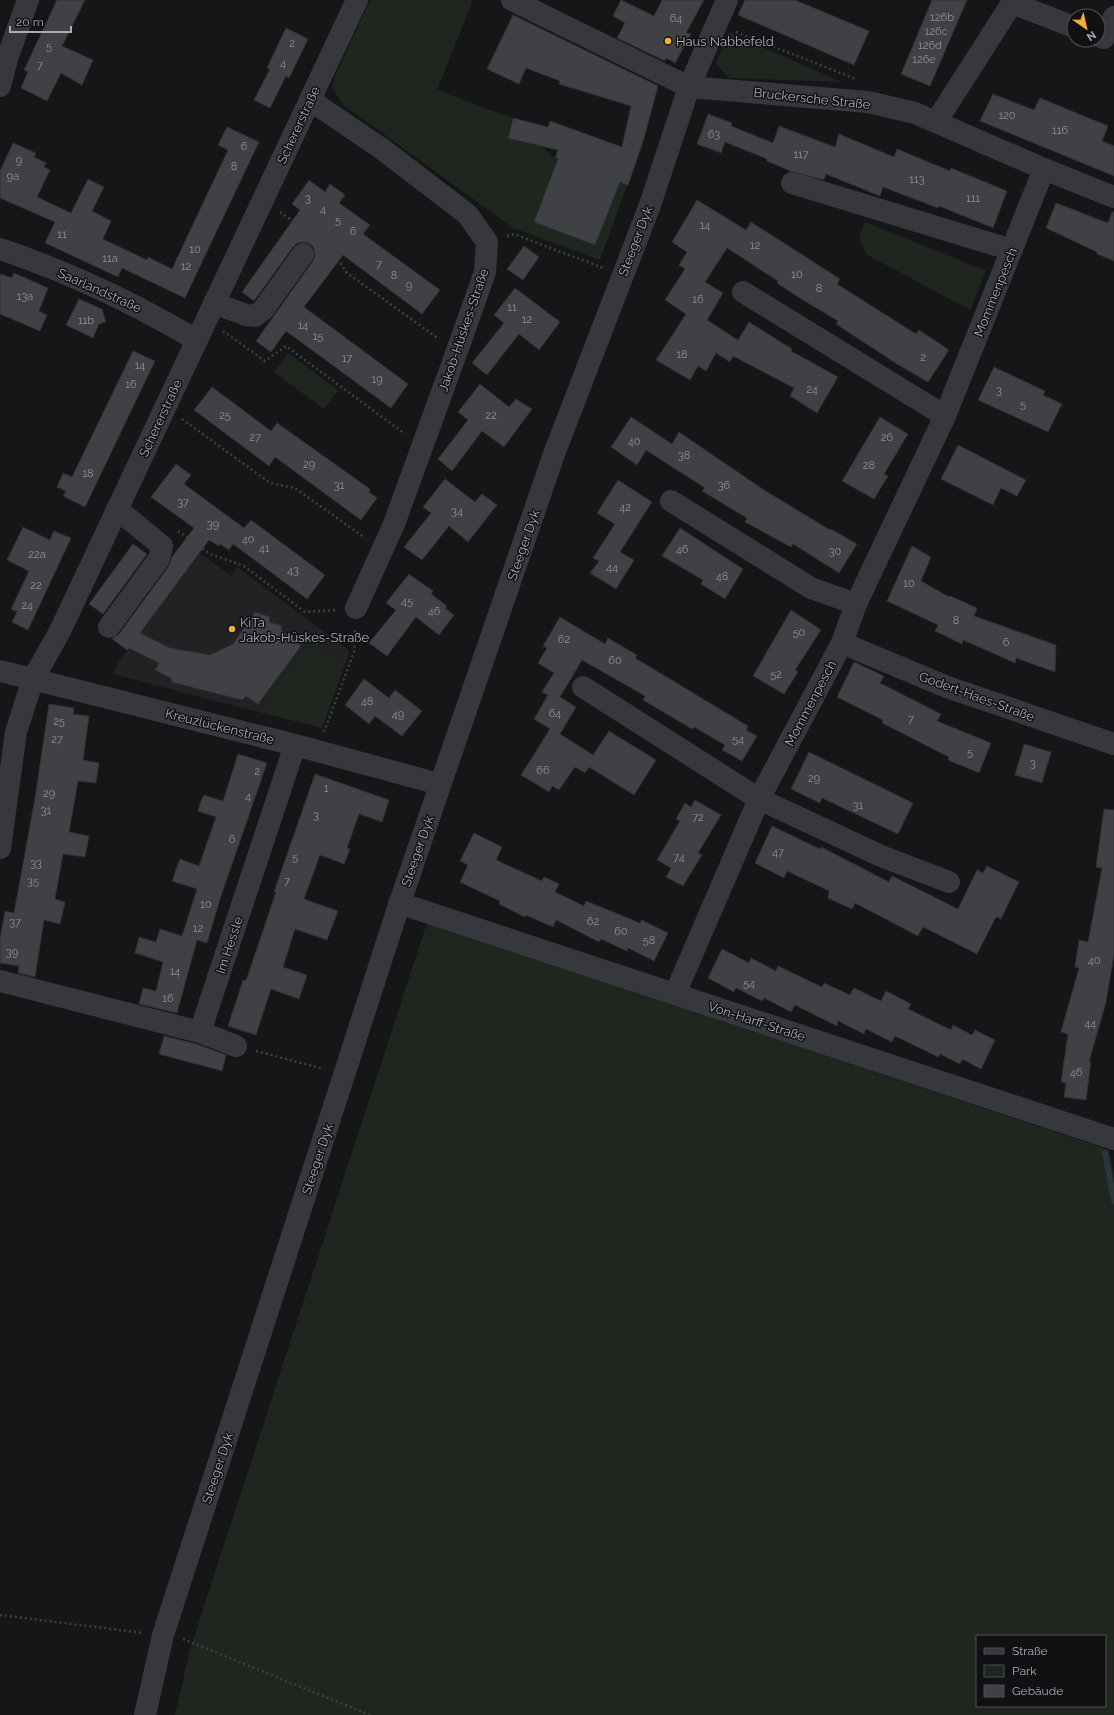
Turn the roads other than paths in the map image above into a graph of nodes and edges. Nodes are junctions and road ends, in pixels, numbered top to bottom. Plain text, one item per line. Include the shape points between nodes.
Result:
1 (28, 0) edge
2 (357, 0) edge
3 (512, 0) edge
4 (727, 0) edge
5 (1013, 2) edge
6 (1114, 18) edge
7 (1066, 24) edge
8 (1106, 34) edge
9 (0, 86) edge
10 (690, 87) junction
11 (310, 100) junction
12 (936, 122) junction
13 (1044, 169) junction
14 (792, 183) dead end
15 (1114, 197) edge
16 (0, 249) edge
17 (1012, 250) junction
18 (303, 254) dead end
19 (743, 292) dead end
20 (210, 311) junction
21 (196, 340) junction
22 (945, 416) junction
23 (671, 501) dead end
24 (117, 509) junction
25 (856, 604) junction
26 (356, 608) road end
27 (109, 627) dead end
28 (842, 642) junction
29 (0, 671) edge
30 (33, 679) junction
31 (583, 687) dead end
32 (1114, 744) edge
33 (295, 745) junction
34 (439, 784) junction
35 (759, 799) junction
36 (0, 848) edge
37 (950, 882) dead end
38 (399, 903) junction
39 (0, 981) edge
40 (675, 994) junction
41 (200, 1032) junction
42 (236, 1046) road end
43 (1114, 1139) edge
44 (146, 1715) edge

1 - 9 street
2 - 11 street, Schererstraße
3 - 10 street, Bruckersche Straße
4 - 10 street, Steeger Dyk
5 - 7 street
5 - 12 street
6 - 8 street
10 - 12 street, Bruckersche Straße via 868,102 915,113
10 - 34 street, Steeger Dyk via 650,204 554,454
11 - 20 street, Schererstraße
11 - 26 street, Jakob-Hüskes-Straße via 382,149 467,214 487,242 485,272 457,351 394,524
12 - 13 street, Bruckersche Straße
13 - 15 street, Bruckersche Straße
13 - 17 street, Mommenpesch
14 - 17 street
16 - 21 street, Saarlandstraße via 77,279 153,314
17 - 22 street, Mommenpesch
18 - 20 street via 264,310 254,316
19 - 22 street
20 - 21 street, Schererstraße
21 - 24 street, Schererstraße
22 - 25 street, Mommenpesch
23 - 25 street via 811,588
24 - 27 street via 162,546 158,559
24 - 30 street, Schererstraße via 60,631
25 - 28 street, Mommenpesch
28 - 32 street, Godert-Haes-Straße via 947,687
28 - 35 street, Mommenpesch
29 - 30 street, Kreuzlückenstraße
30 - 33 street, Kreuzlückenstraße
30 - 36 street, Schererstraße via 16,732
31 - 35 street
33 - 34 street, Kreuzlückenstraße
33 - 41 street, Im Hessle
34 - 38 street, Steeger Dyk
35 - 37 street via 881,856
35 - 40 street, Mommenpesch
38 - 40 street, Von-Harff-Straße
38 - 44 street, Steeger Dyk via 163,1635
39 - 41 street
40 - 43 street, Von-Harff-Straße
41 - 42 street

